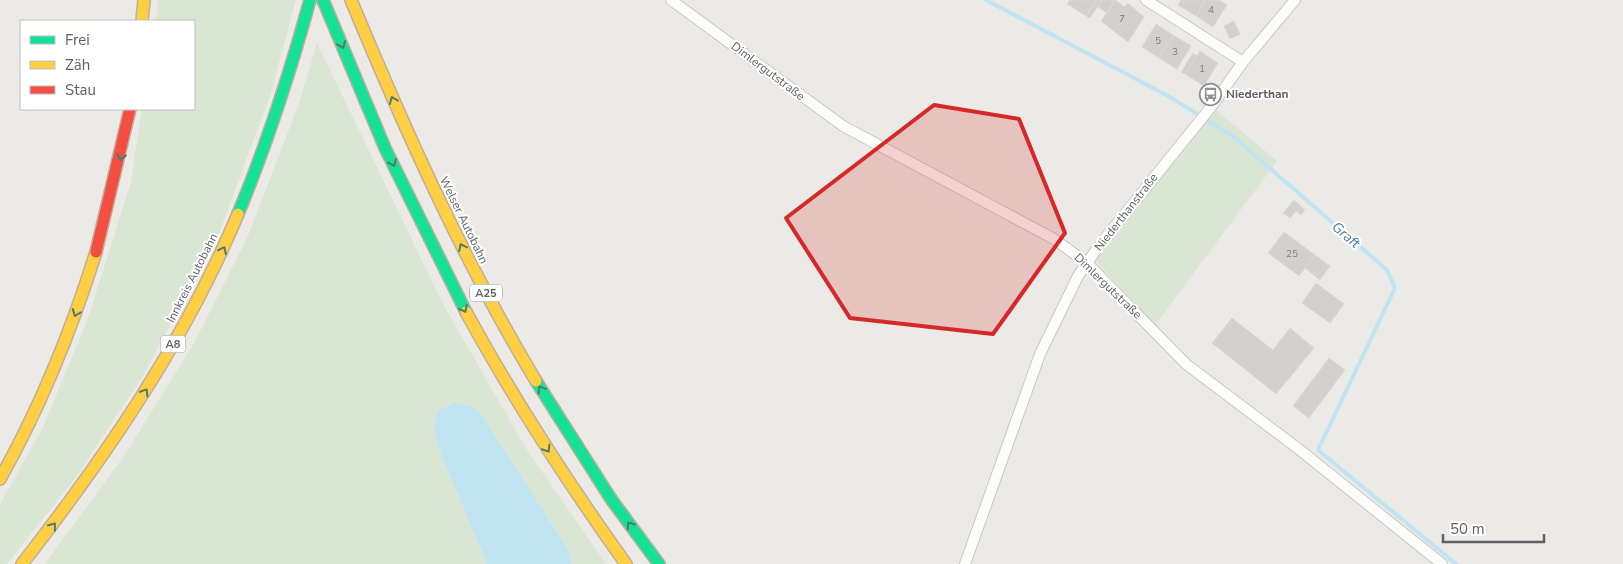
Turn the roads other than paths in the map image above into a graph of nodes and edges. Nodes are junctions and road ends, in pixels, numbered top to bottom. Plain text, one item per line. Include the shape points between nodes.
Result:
1 (144, 0) edge
2 (310, 0) edge
3 (323, 0) edge
4 (352, 0) edge
5 (671, 0) edge
6 (1146, 0) edge
7 (1294, 0) edge
8 (142, 20) edge
9 (1243, 62) junction
10 (130, 110) edge
11 (1087, 263) junction
12 (0, 479) edge
13 (22, 564) edge
14 (626, 564) edge
15 (659, 564) edge
16 (965, 564) edge
17 (1442, 564) edge

1 - 8 highway
13 -> 2 highway, Innkreis Autobahn / A8 via 82,488 118,435 187,320 250,189 283,101
3 -> 14 highway, A25 via 365,103 466,312 559,469
15 -> 4 highway, Welser Autobahn / A25 via 575,446 466,256 421,163
5 - 11 street, Dimlergutstraße via 843,126 1054,239
6 - 9 street
7 - 9 street, Niederthanstraße
9 - 11 street, Niederthanstraße via 1211,108
10 -> 12 highway via 106,217 82,296 35,411
11 - 16 street, Niederthanstraße via 1040,354
11 - 17 street, Dimlergutstraße via 1186,364

